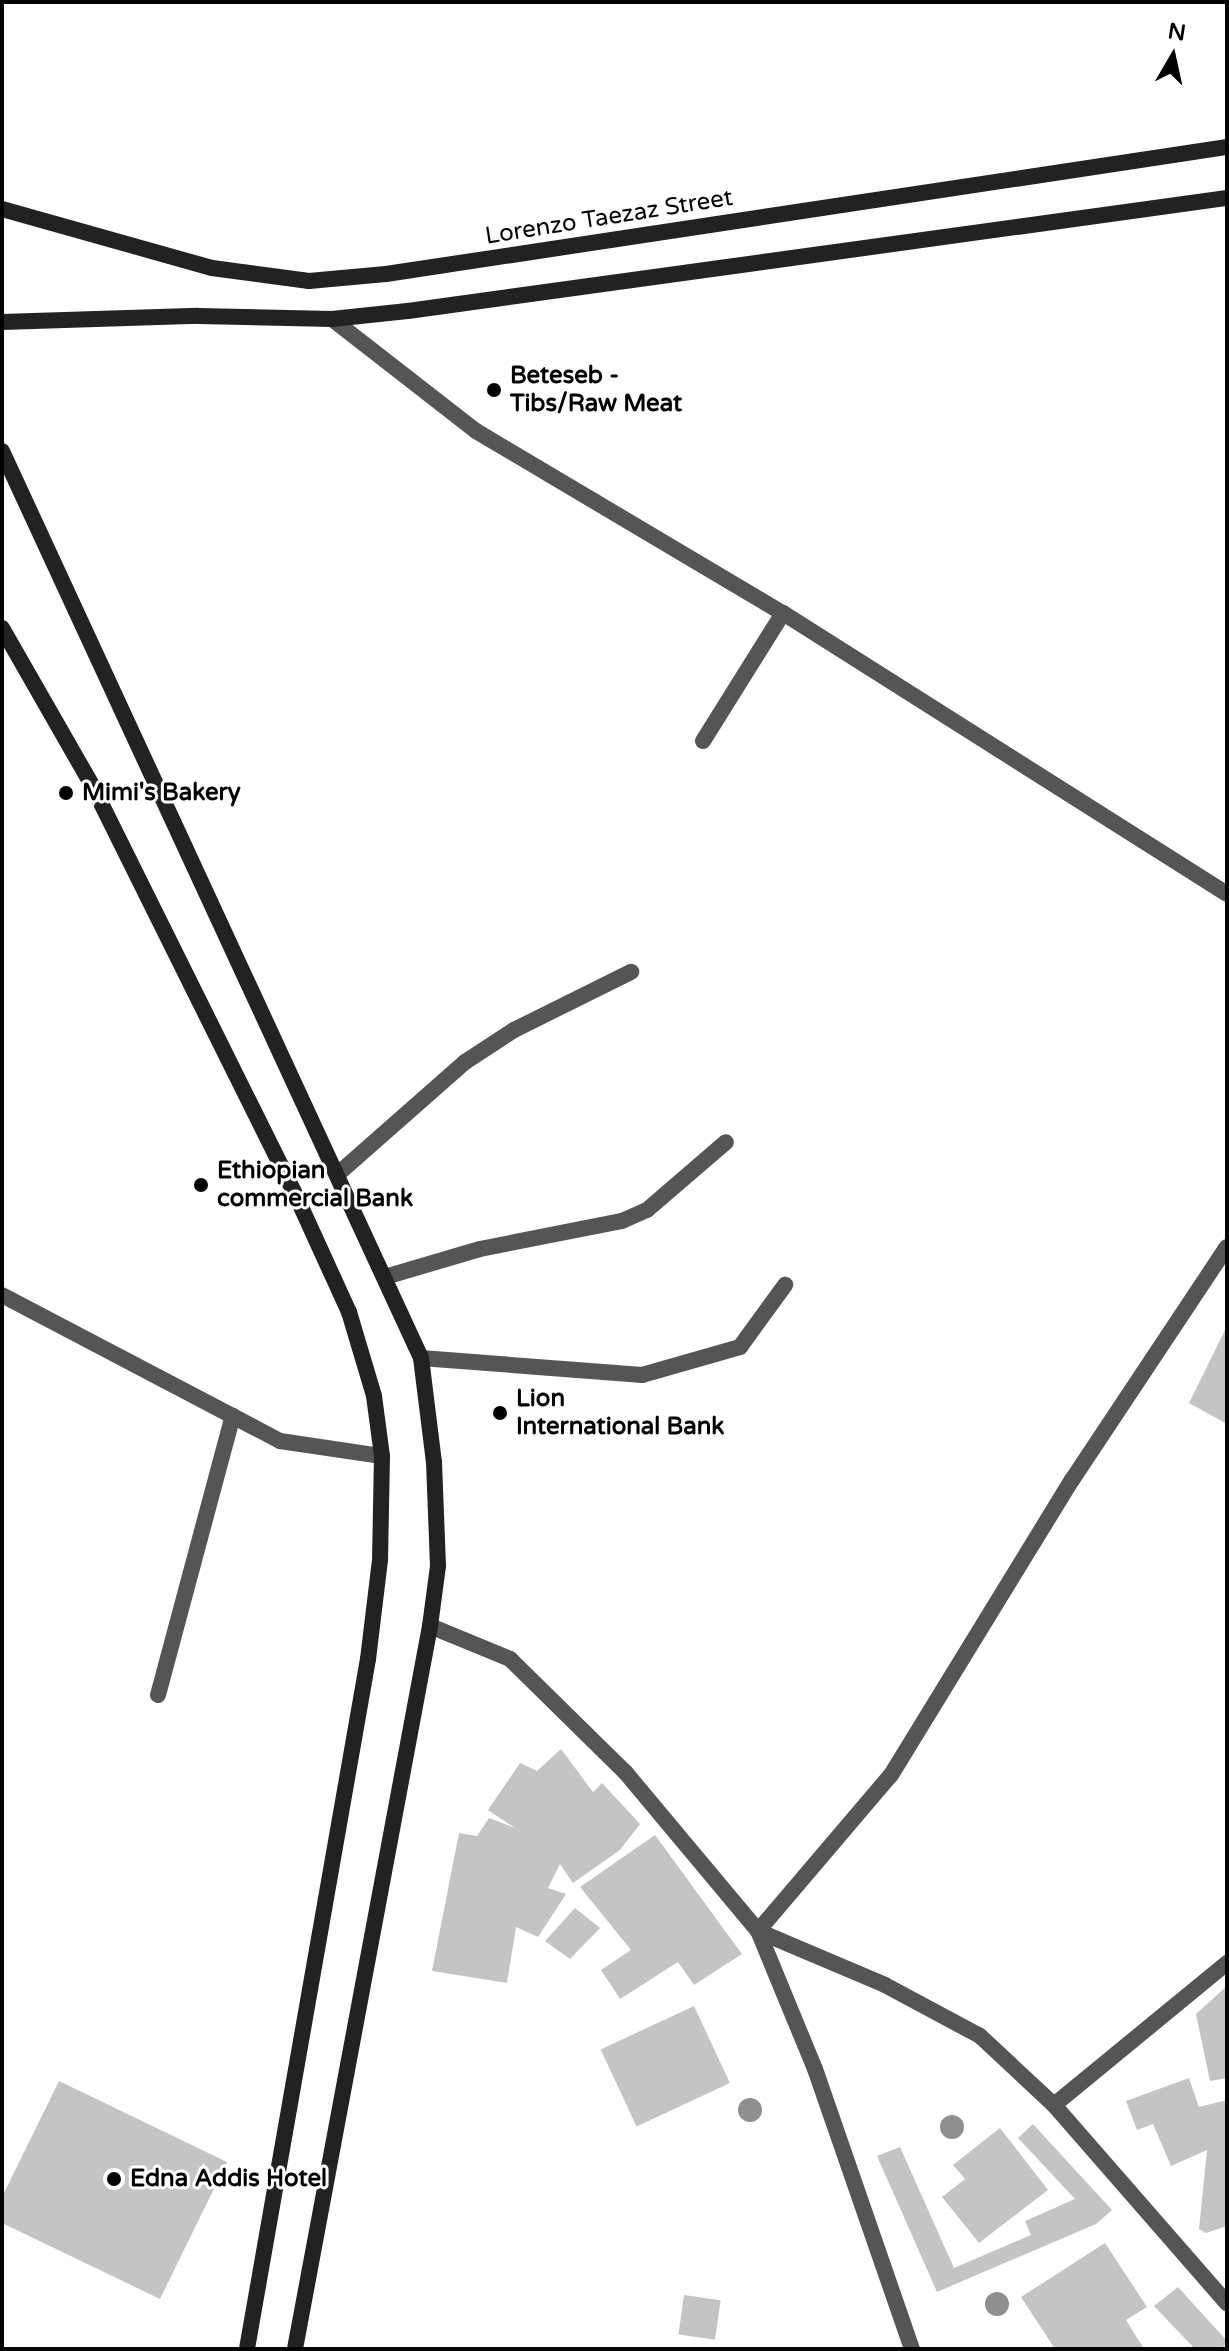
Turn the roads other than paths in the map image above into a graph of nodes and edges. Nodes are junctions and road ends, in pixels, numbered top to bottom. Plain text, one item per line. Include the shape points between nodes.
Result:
1 (1227, 147) edge
2 (1227, 198) edge
3 (2, 209) edge
4 (332, 319) junction
5 (2, 322) edge
6 (2, 451) edge
7 (783, 613) junction
8 (2, 628) edge
9 (703, 741) dead end
10 (1227, 894) edge
11 (631, 972) dead end
12 (726, 1142) dead end
13 (339, 1173) junction
14 (1227, 1247) edge
15 (385, 1277) junction
16 (785, 1285) dead end
17 (3, 1300) edge
18 (421, 1358) junction
19 (233, 1416) junction
20 (382, 1456) junction
21 (430, 1626) junction
22 (158, 1695) dead end
23 (758, 1931) junction
24 (1227, 1963) edge
25 (1054, 2105) junction
26 (1227, 2303) edge
27 (247, 2349) edge
28 (295, 2349) edge
29 (912, 2349) edge

1 - 3 main road, Lorenzo Taezaz Street via 402,272 309,281 212,268
2 - 4 main road
4 - 5 main road via 198,316
4 - 7 street via 476,431
6 - 13 main road
7 - 9 street
7 - 10 street
8 - 20 main road via 92,785 343,1298 374,1396
11 - 13 street via 514,1030 465,1062
12 - 15 street via 647,1210 622,1221 480,1249
13 - 15 main road
14 - 23 street via 1072,1480 891,1775
15 - 18 main road
16 - 18 street via 740,1347 642,1375
17 - 19 street
18 - 21 main road via 437,1536
19 - 20 street via 280,1441
19 - 22 street
20 - 27 main road via 380,1560 368,1659
21 - 23 street via 510,1659 626,1773
21 - 28 main road
23 - 25 street via 885,1985 980,2036
23 - 29 street via 815,2069
24 - 25 street
25 - 26 street

